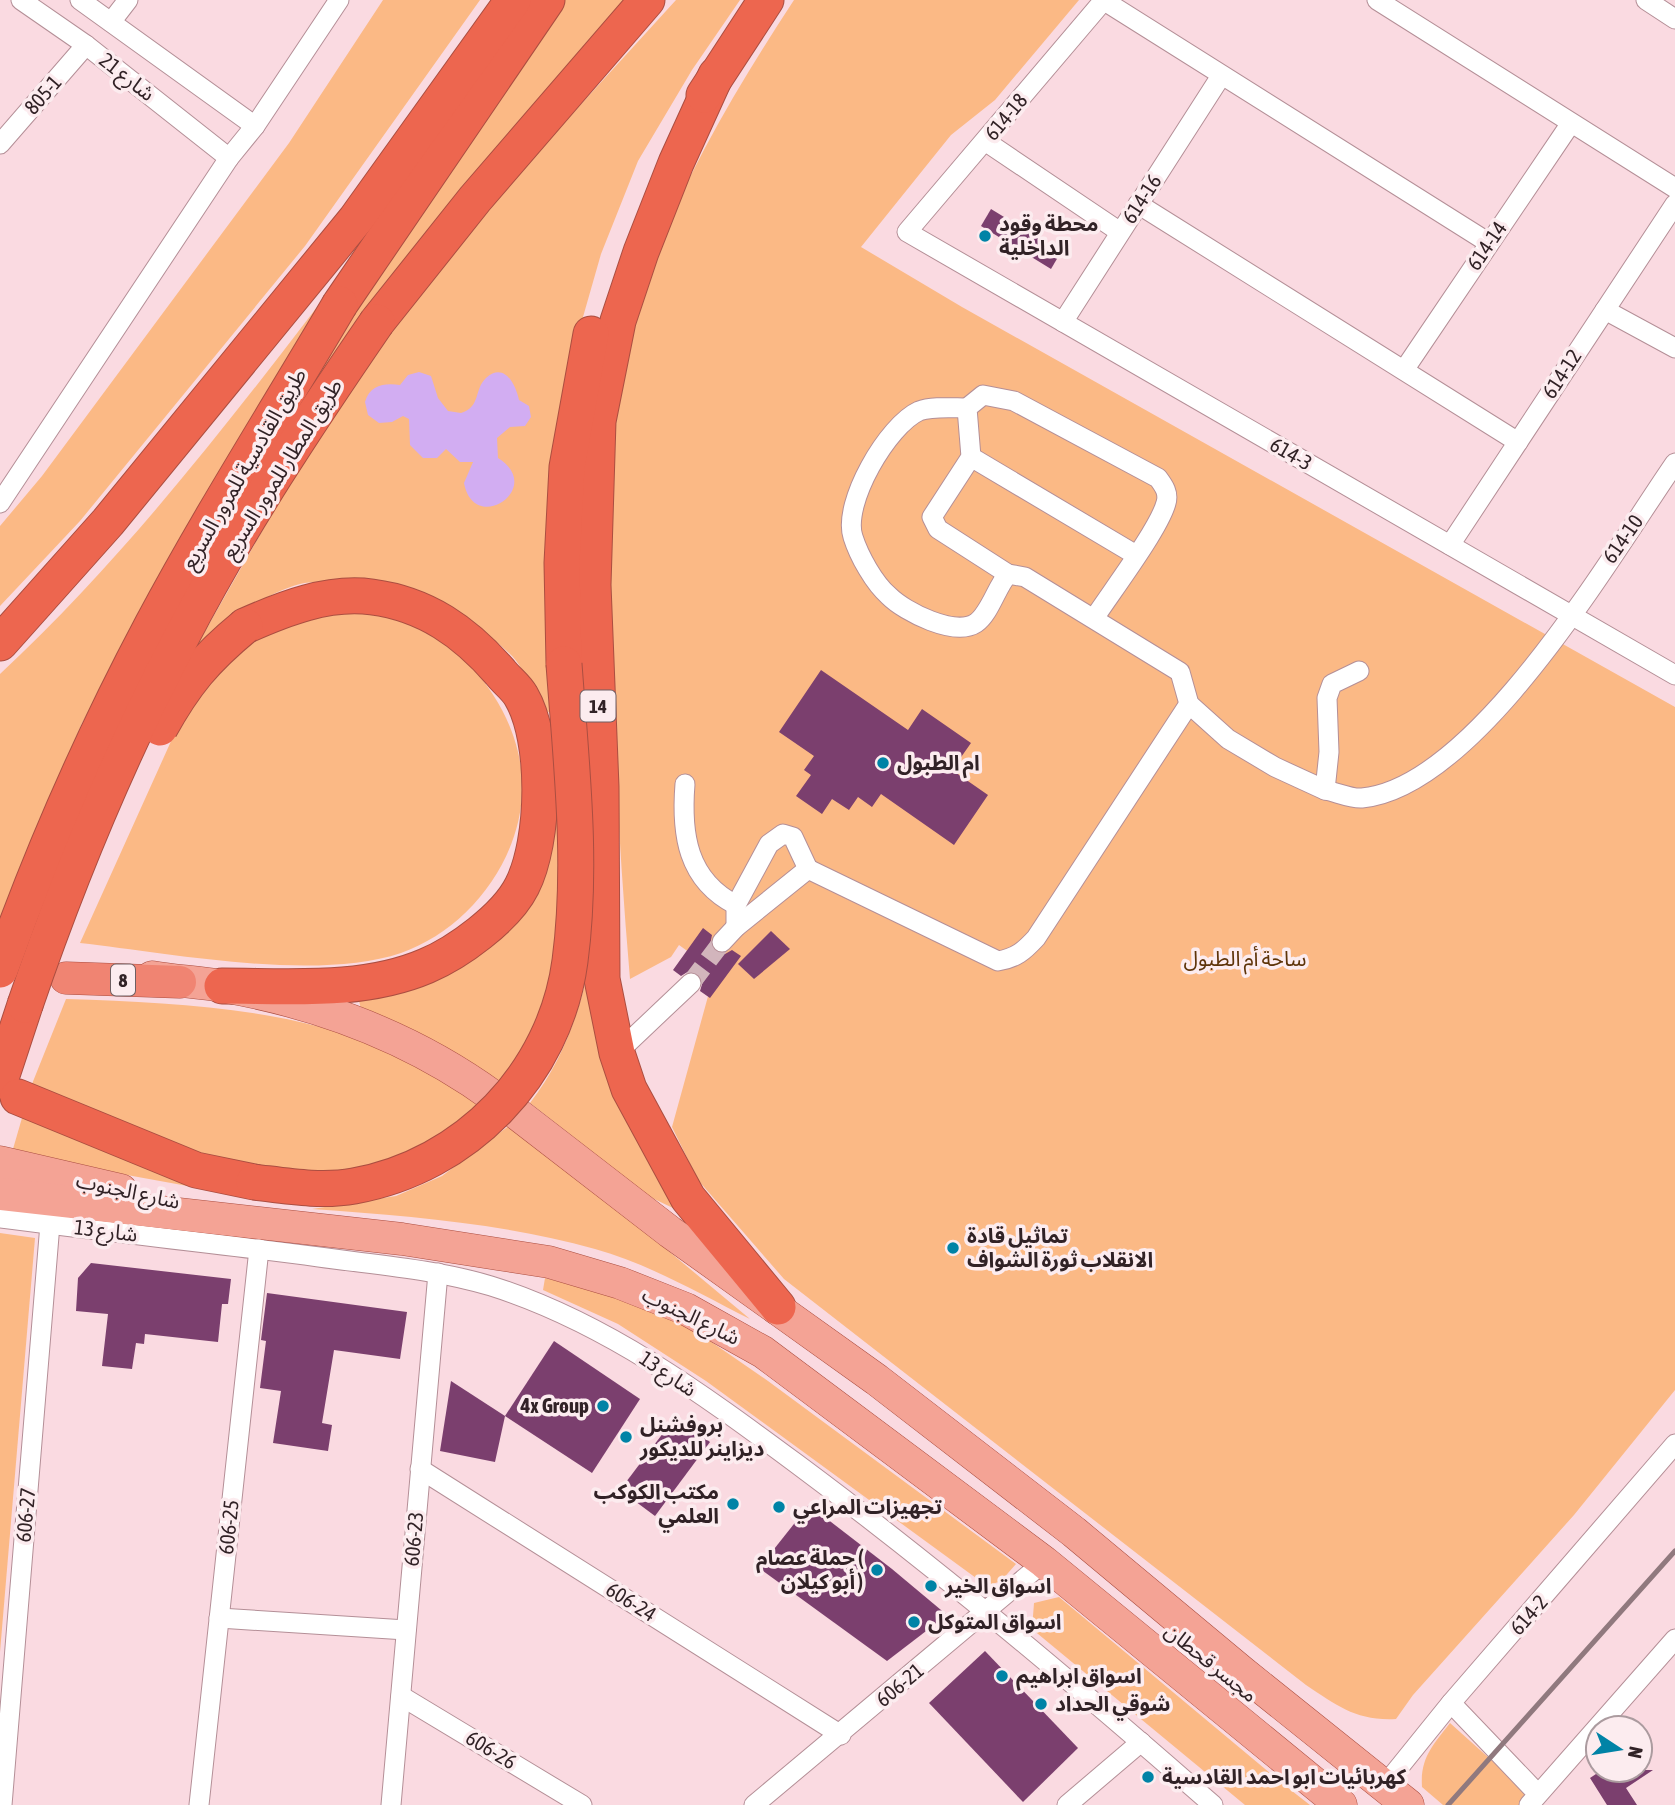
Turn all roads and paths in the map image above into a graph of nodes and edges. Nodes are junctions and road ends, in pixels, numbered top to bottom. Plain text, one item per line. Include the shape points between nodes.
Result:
1 (21, 0) edge
2 (80, 0) edge
3 (128, 0) edge
4 (339, 0) edge
5 (513, 0) edge
6 (547, 0) edge
7 (647, 0) edge
8 (766, 0) edge
9 (1103, 0) edge
10 (1377, 0) edge
11 (1646, 0) edge
12 (1675, 19) edge
13 (111, 22) junction
14 (86, 45) junction
15 (716, 75) junction
16 (1221, 76) junction
17 (1571, 122) junction
18 (254, 126) junction
19 (985, 142) junction
20 (0, 144) edge
21 (229, 158) junction
22 (1675, 188) edge
23 (1138, 204) junction
24 (1675, 204) edge
25 (907, 232) joint
26 (1120, 232) junction
27 (1489, 243) junction
28 (1605, 310) junction
29 (1063, 322) junction
30 (1675, 348) edge
31 (1404, 370) junction
32 (967, 408) junction
33 (1518, 442) junction
34 (971, 457) junction
35 (1675, 463) edge
36 (0, 503) edge
37 (1450, 545) junction
38 (1136, 555) junction
39 (1008, 575) junction
40 (1571, 615) junction
41 (1095, 617) junction
42 (0, 643) edge
43 (1359, 671) dead end
44 (1675, 675) edge
45 (1189, 704) junction
46 (685, 784) dead end
47 (1325, 790) junction
48 (808, 869) junction
49 (736, 905) junction
50 (736, 927) junction
51 (722, 942) tunnel mouth
52 (0, 970) edge
53 (68, 971) dead end
54 (180, 982) joint
55 (691, 983) tunnel mouth
56 (222, 986) junction
57 (25, 1005) junction
58 (617, 1053) junction
59 (9, 1089) edge
60 (0, 1162) edge
61 (0, 1194) edge
62 (0, 1218) edge
63 (50, 1224) junction
64 (298, 1227) junction
65 (259, 1250) junction
66 (438, 1273) junction
67 (778, 1307) junction
68 (1675, 1444) edge
69 (420, 1469) junction
70 (1045, 1510) junction
71 (1034, 1554) junction
72 (986, 1612) junction
73 (219, 1618) junction
74 (406, 1630) junction
75 (1162, 1631) junction
76 (1675, 1639) edge
77 (401, 1696) junction
78 (1451, 1703) junction
79 (841, 1735) junction
80 (1141, 1742) junction
81 (1533, 1799) edge
82 (1385, 1800) edge
83 (2, 1805) edge
84 (199, 1805) edge
85 (391, 1805) edge
86 (582, 1805) edge
87 (754, 1805) edge
88 (1067, 1805) edge
89 (1213, 1805) edge
90 (1341, 1805) edge

1 - 14 street, شارع 21
2 - 13 street, شارع 21
3 - 13 street
4 - 18 street
5 - 42 highway via 356,219 108,523
6 - 52 highway, طريق القادسية للمرور السريع, bridge via 340,304 153,623 94,739 29,889
7 - 57 highway, طريق المطار للمرور السريع, bridge via 475,199 377,322 303,431 180,638 67,886
8 - 15 highway, 14
9 - 16 street
9 - 19 street, 614-18
10 - 17 street
11 - 12 street
13 - 18 street, شارع 21
14 - 20 street, 805-1
14 - 21 street, شارع 21
15 - 58 highway, 14 via 641,252 618,320 598,421 593,585 602,979
15 - 59 highway, 14, bridge via 620,243 596,314 567,467 562,563 574,815 570,962 545,1043 524,1078 496,1113 460,1142 395,1177 351,1187 307,1189 196,1170
16 - 23 street, 614-16
16 - 27 street
17 - 22 street
17 - 27 street, 614-14
18 - 21 street
19 - 25 street, 614-18
19 - 26 street
21 - 36 street
23 - 26 street, 614-16
23 - 31 street
24 - 28 street, 614-12
25 - 29 street, 614-3
26 - 29 street, 614-16
27 - 31 street, 614-14
28 - 30 street
28 - 33 street, 614-12
29 - 37 street, 614-3
31 - 33 street
32 - 34 street
32 - 38 street via 983,395 1014,401 1158,478 1166,489 1166,503
32 - 39 street via 922,410 903,421 873,460 855,503 852,534 863,560 888,596 933,622 962,629 977,622
33 - 37 street, 614-12
34 - 38 street
34 - 39 street via 932,517 938,529
35 - 40 street, 614-10
37 - 40 street, 614-3
38 - 41 street
39 - 41 street via 1025,576
40 - 44 street, 614-3
40 - 47 street, 614-10 via 1521,682 1438,765 1390,791 1359,798
41 - 45 street via 1180,672
43 - 47 street via 1332,684 1327,698
45 - 47 street, 614-10 via 1245,751
45 - 48 street via 1036,938 1011,959 998,961
46 - 49 street via 682,816 701,880 714,894
48 - 49 street via 793,837 783,834 769,844
48 - 50 street
49 - 50 street
50 - 51 street
53 - 54 highway, 8
54 - 56 main road
55 - 58 street
56 - 57 highway, bridge via 341,985 425,967 461,948 495,919 522,887 535,843 542,780 521,696 466,635 421,608 370,596 324,598 244,626 204,661 175,700 104,835
56 - 67 main road via 340,1014 446,1064
57 - 59 highway
58 - 67 highway, 14 via 629,1089 688,1198
60 - 64 main road, شارع الجنوب
61 - 64 main road, شارع الجنوب
62 - 63 street, شارع 13
63 - 65 street, شارع 13
63 - 83 street, 606-27
64 - 71 main road, شارع الجنوب via 549,1262 686,1309 763,1352
65 - 66 street, شارع 13
65 - 73 street, 606-25
66 - 69 street, 606-23
66 - 72 street, شارع 13 via 533,1300 623,1344 775,1447
67 - 70 main road
68 - 78 street, 614-2
69 - 74 street, 606-23
69 - 79 street, 606-24
70 - 75 main road, مجسر قحطان
70 - 82 main road
71 - 72 street, 606-21
71 - 75 main road, مجسر قحطان
71 - 90 main road
72 - 79 street, 606-21
72 - 80 street, شارع 13
73 - 74 street
73 - 84 street, 606-25
74 - 77 street, 606-23
75 - 82 main road, مجسر قحطان
76 - 81 street
77 - 85 street, 606-23
77 - 86 street, 606-26
78 - 81 street
78 - 82 street, 614-2
79 - 87 street, 606-21
80 - 88 street
80 - 89 street, شارع 13

